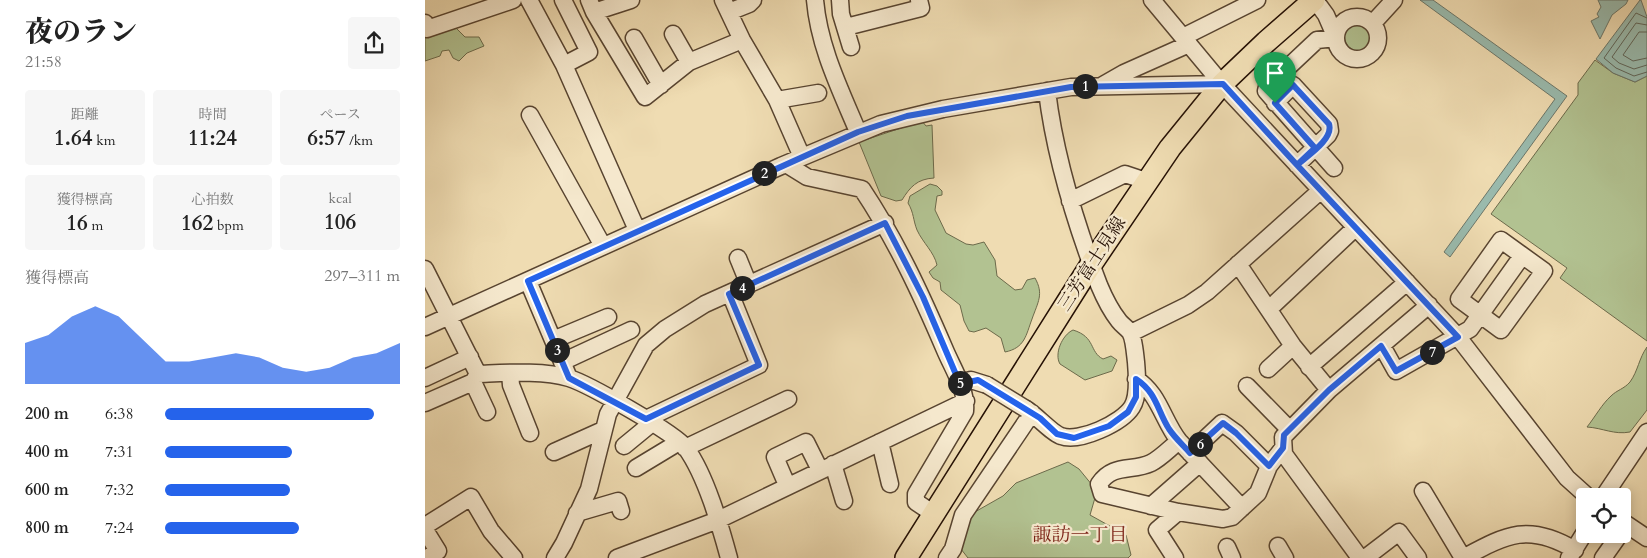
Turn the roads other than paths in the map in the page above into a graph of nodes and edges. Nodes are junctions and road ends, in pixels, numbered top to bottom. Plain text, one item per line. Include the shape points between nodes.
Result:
1 (513, 0) edge
2 (529, 0) edge
3 (563, 0) edge
4 (631, 0) edge
5 (753, 0) edge
6 (815, 0) edge
7 (840, 0) edge
8 (919, 0) edge
9 (1152, 0) edge
10 (1257, 0) edge
11 (1314, 0) edge
12 (1323, 0) edge
13 (1394, 0) edge
14 (592, 6) edge
15 (726, 6) edge
16 (1351, 18) junction
17 (1373, 23) junction
18 (845, 26) junction
19 (426, 28) edge
20 (673, 34) dead end
21 (634, 38) dead end
22 (1336, 38) junction
23 (742, 40) junction
24 (1186, 41) junction
25 (851, 47) dead end
26 (689, 62) junction
27 (564, 65) junction
28 (1223, 84) junction
29 (661, 85) junction
30 (1103, 86) junction
31 (1047, 91) junction
32 (818, 92) dead end
33 (777, 100) junction
34 (1275, 103) junction
35 (529, 115) dead end
36 (858, 132) junction
37 (1315, 148) junction
38 (802, 157) junction
39 (787, 164) junction
40 (1297, 165) junction
41 (1334, 168) dead end
42 (1146, 181) junction
43 (1320, 191) junction
44 (1070, 201) junction
45 (885, 223) junction
46 (1355, 228) junction
47 (637, 230) junction
48 (603, 246) junction
49 (1522, 256) junction
50 (738, 258) dead end
51 (1092, 263) junction
52 (1238, 264) junction
53 (425, 269) edge
54 (528, 281) junction
55 (1407, 282) junction
56 (749, 285) junction
57 (729, 294) junction
58 (1429, 305) junction
59 (1269, 309) junction
60 (1480, 315) junction
61 (448, 316) junction
62 (608, 317) dead end
63 (425, 327) edge
64 (631, 330) dead end
65 (1131, 333) junction
66 (1458, 337) junction
67 (553, 340) junction
68 (1293, 346) junction
69 (1381, 346) junction
70 (470, 358) junction
71 (562, 362) junction
72 (1309, 367) junction
73 (1268, 369) dead end
74 (510, 373) junction
75 (425, 378) edge
76 (475, 378) junction
77 (569, 378) junction
78 (1136, 379) junction
79 (960, 384) junction
80 (1247, 386) dead end
81 (1329, 390) junction
82 (788, 399) dead end
83 (966, 401) junction
84 (425, 402) edge
85 (613, 402) junction
86 (1029, 411) junction
87 (487, 412) dead end
88 (649, 421) junction
89 (603, 430) junction
90 (1289, 430) junction
91 (1647, 432) edge
92 (530, 433) dead end
93 (1179, 441) junction
94 (880, 442) junction
95 (682, 445) junction
96 (624, 446) dead end
97 (1283, 448) junction
98 (554, 452) dead end
99 (1195, 458) junction
100 (1269, 466) junction
101 (827, 467) junction
102 (637, 468) dead end
103 (890, 484) dead end
104 (787, 485) junction
105 (1578, 488) edge
106 (1609, 488) edge
107 (1423, 491) dead end
108 (843, 502) dead end
109 (1151, 506) junction
110 (1242, 508) junction
111 (621, 511) dead end
112 (1178, 512) junction
113 (577, 513) junction
114 (934, 514) junction
115 (718, 520) junction
116 (425, 526) edge
117 (425, 530) edge
118 (1631, 531) edge
119 (1647, 538) edge
120 (1578, 543) edge
121 (1613, 543) edge
122 (1572, 554) edge
123 (511, 557) edge
124 (427, 558) edge
125 (555, 558) edge
126 (617, 558) edge
127 (729, 558) edge
128 (907, 558) edge
129 (947, 558) edge
130 (1175, 558) edge
131 (1360, 558) edge
132 (1365, 558) edge
133 (1418, 558) edge
134 (1463, 558) edge
135 (1603, 558) edge

1 - 19 street
2 - 27 street
3 - 27 street via 589,52
4 - 14 street
5 - 15 street via 749,4
6 - 36 street via 817,22 829,62
7 - 18 street
8 - 18 street via 921,8
9 - 24 street
10 - 24 street
11 - 22 street via 1326,15
11 - 28 main road, 三芳富士見線
12 - 16 street via 1336,15
13 - 17 street
14 - 29 street via 645,97
15 - 23 street
16 - 17 street via 1363,17
16 - 22 street via 1339,27
17 - 22 street via 1378,42 1365,58 1345,56
18 - 25 street
20 - 26 street
21 - 29 street
22 - 34 street via 1317,40 1267,87 1268,95
23 - 26 street
23 - 33 street
24 - 28 street
24 - 30 street
26 - 29 street
27 - 47 street
28 - 30 street
28 - 40 street
28 - 42 main road, 三芳富士見線
30 - 31 street
31 - 36 street via 907,116
31 - 44 street via 1053,141
32 - 33 street
33 - 38 street
34 - 37 street
34 - 37 street via 1293,85 1329,124 1330,131
35 - 48 street
36 - 38 street
37 - 40 street
37 - 41 street
38 - 39 street
39 - 45 street via 807,177 862,189
39 - 47 street
40 - 43 street
42 - 44 street via 1125,174
42 - 51 main road, 三芳富士見線
43 - 46 street
43 - 52 street
44 - 51 street
45 - 56 street
45 - 79 street via 923,297
46 - 55 street
46 - 59 street
47 - 48 street
48 - 54 street
49 - 60 street
49 - 60 street via 1501,240 1459,299
49 - 60 street via 1544,271 1501,330
50 - 56 street
51 - 65 street via 1117,320
51 - 114 main road, 三芳富士見線
52 - 59 street
52 - 65 street via 1188,305
53 - 61 street
54 - 61 street
54 - 67 street
55 - 58 street
55 - 72 street
56 - 57 street
57 - 85 street via 683,317 646,345
57 - 88 street via 759,365
58 - 66 street
58 - 69 street
59 - 68 street
60 - 66 street via 1470,329
61 - 63 street
61 - 70 street
62 - 67 street
64 - 71 street
65 - 78 street
66 - 69 street via 1396,371
66 - 105 street
67 - 71 street
68 - 72 street
68 - 73 street
69 - 81 street
70 - 75 street
70 - 76 street
71 - 77 street
72 - 81 street
74 - 76 street
74 - 77 street
74 - 92 street via 511,386
76 - 84 street
76 - 87 street
77 - 85 street
78 - 86 street via 1136,397 1128,412 1109,426 1081,437 1061,436
78 - 93 street via 1158,402 1169,429
79 - 83 street
79 - 86 street, bridge via 971,380 987,385
80 - 90 street
81 - 90 street
82 - 95 street
83 - 94 street
83 - 114 street via 965,412 916,494 916,502
85 - 88 street
85 - 89 street
86 - 129 street via 963,515
88 - 95 street
88 - 96 street
89 - 98 street
89 - 113 street via 595,471
90 - 97 street via 1283,437
91 - 106 street
93 - 99 street
93 - 109 street via 1151,463 1105,475 1099,484 1102,494
94 - 101 street
94 - 103 street
95 - 102 street
95 - 115 street
97 - 100 street
97 - 131 street via 1306,486
99 - 100 street via 1223,423
99 - 109 street
99 - 110 street
100 - 110 street via 1257,493
101 - 104 street
101 - 104 street via 806,442 775,457
101 - 108 street
104 - 115 street
107 - 134 street
109 - 112 street
110 - 112 street via 1232,517 1223,519
111 - 113 street via 618,502
112 - 130 street via 1157,530
113 - 125 street
114 - 128 main road, 三芳富士見線
115 - 126 street
115 - 127 street
116 - 123 street via 471,497
117 - 124 street via 438,551
118 - 119 street
120 - 122 street
121 - 135 street
122 - 134 street via 1547,537 1516,533
132 - 133 street via 1399,532

